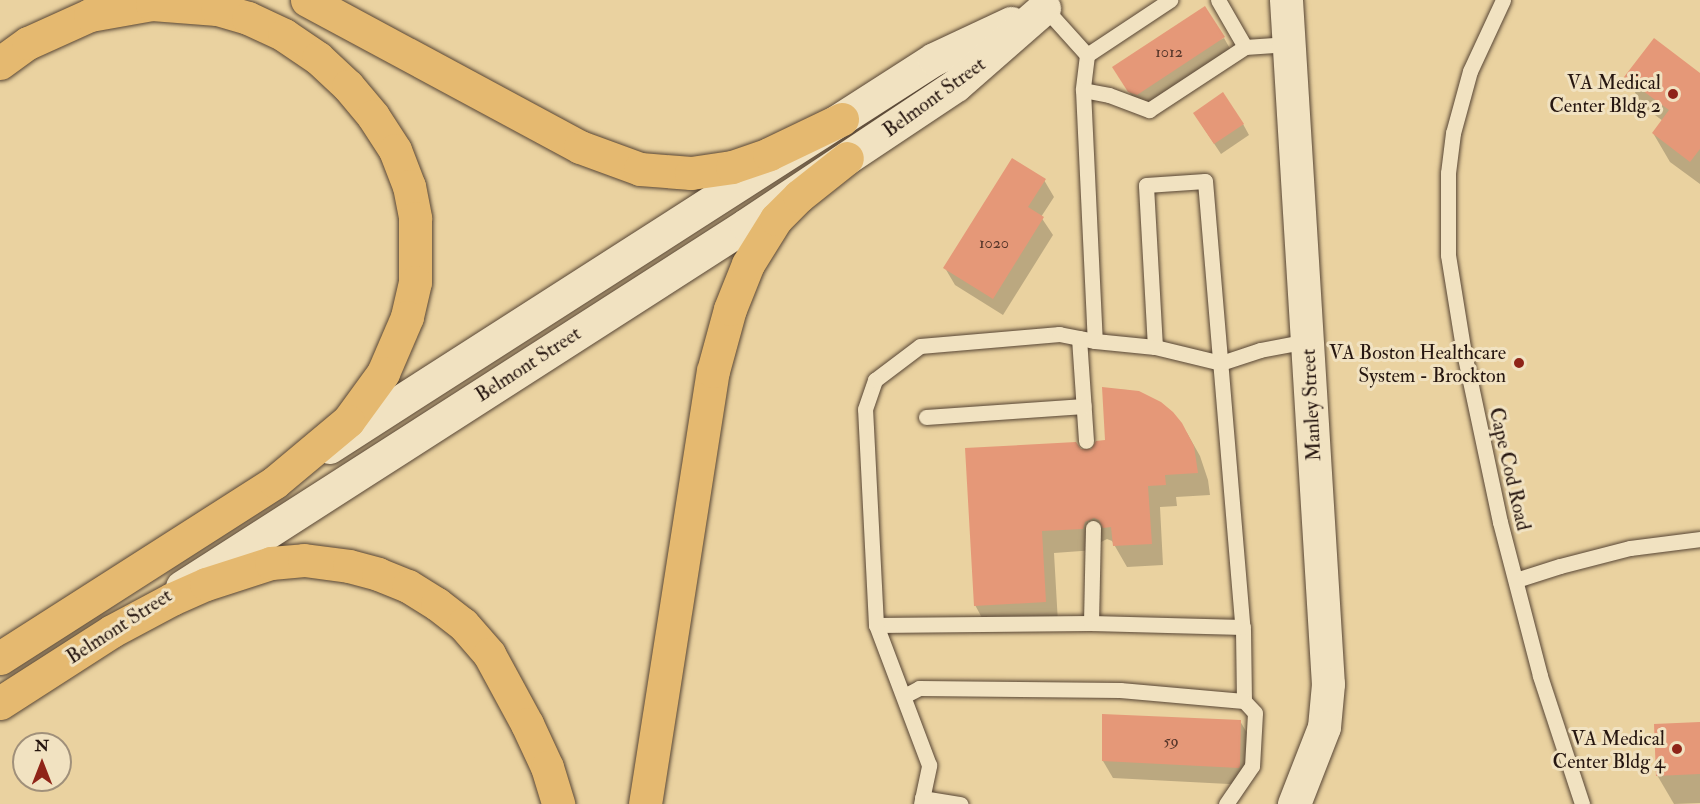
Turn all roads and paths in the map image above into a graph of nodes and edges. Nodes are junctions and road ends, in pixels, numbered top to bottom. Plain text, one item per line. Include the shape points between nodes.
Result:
1 (306, 0) edge
2 (1170, 0) edge
3 (1218, 0) edge
4 (1286, 0) edge
5 (1503, 0) edge
6 (1046, 3) edge
7 (1289, 44) junction
8 (1245, 47) junction
9 (1087, 55) junction
10 (0, 63) edge
11 (1083, 90) junction
12 (842, 119) junction
13 (848, 158) junction
14 (1079, 338) junction
15 (1095, 341) junction
16 (1308, 341) junction
17 (1155, 346) junction
18 (1221, 363) junction
19 (1084, 406) junction
20 (926, 417) dead end
21 (1086, 441) dead end
22 (274, 482) junction
23 (1093, 528) dead end
24 (1700, 539) edge
25 (1516, 580) junction
26 (1091, 623) junction
27 (876, 625) junction
28 (1243, 627) junction
29 (112, 631) junction
30 (0, 658) edge
31 (904, 696) junction
32 (1244, 701) junction
33 (0, 702) edge
34 (921, 801) edge
35 (558, 804) edge
36 (645, 804) edge
37 (960, 804) edge
38 (1226, 804) edge
39 (1294, 804) edge
40 (1582, 804) edge

1 - 12 highway via 580,147 640,169 691,172 732,166 769,154
2 - 9 lane
3 - 8 lane
4 - 7 main road, Manley Street
5 - 25 lane, Cape Cod Road via 1481,41 1460,102 1448,173 1446,214 1448,255 1463,348 1486,464
6 - 9 lane
6 - 12 main road, Belmont Street via 934,59
6 - 13 main road, Belmont Street via 956,85
7 - 8 lane
7 - 16 main road, Manley Street
8 - 11 lane via 1149,110
9 - 11 lane
10 - 22 highway via 28,43 90,15 152,4 217,9 285,35 318,58 374,116 402,168 415,218 415,282 407,317 394,352 348,421
11 - 15 lane
12 - 22 main road, Belmont Street
13 - 29 main road, Belmont Street
13 - 36 highway via 776,219 748,264 730,309 713,371
14 - 15 lane
14 - 19 lane
14 - 27 lane via 1059,334 920,346 875,380 865,409
15 - 17 lane
16 - 18 lane via 1260,350
16 - 39 main road, Manley Street via 1328,698 1324,727
17 - 18 lane
17 - 18 lane via 1146,185 1205,181
18 - 28 lane
19 - 20 lane
19 - 21 lane
22 - 30 highway, Belmont Street
23 - 26 lane
24 - 25 lane via 1630,548
25 - 40 lane, Cape Cod Road via 1543,687
26 - 27 lane
26 - 28 lane
27 - 31 lane
28 - 32 lane
29 - 33 highway, Belmont Street
29 - 35 highway via 227,575 271,563 304,560 378,574 437,604 463,624 489,654 547,767
31 - 32 lane via 919,687 1120,690
31 - 34 lane via 929,765
32 - 38 lane via 1256,713 1252,766
34 - 37 lane

